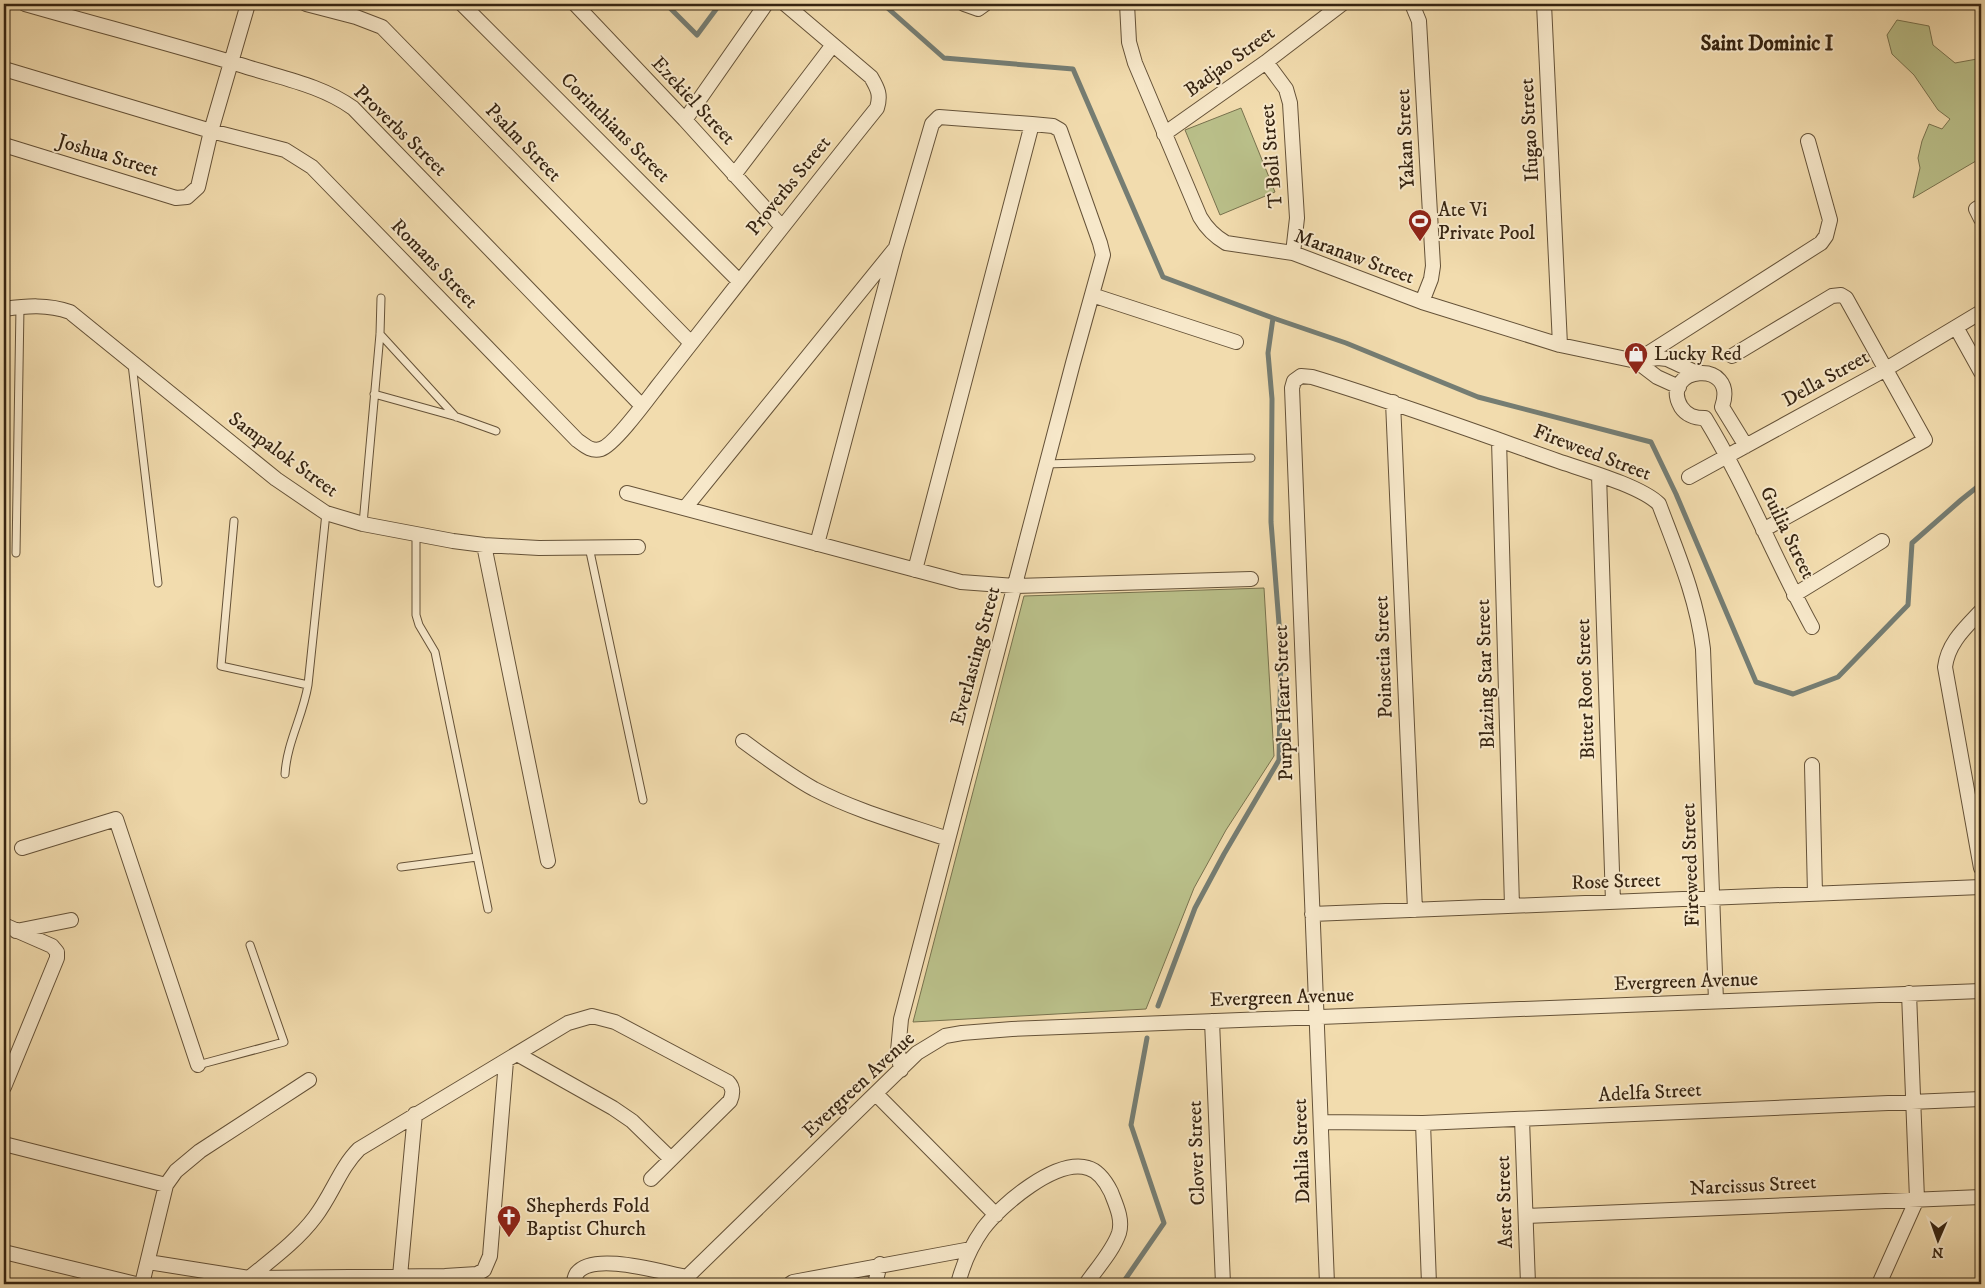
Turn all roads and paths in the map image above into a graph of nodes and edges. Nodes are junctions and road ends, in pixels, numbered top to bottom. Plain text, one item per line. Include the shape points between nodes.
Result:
1 (25, 4) edge
2 (248, 4) edge
3 (306, 4) edge
4 (462, 4) edge
5 (575, 4) edge
6 (766, 4) edge
7 (785, 4) edge
8 (964, 4) edge
9 (984, 4) edge
10 (1127, 4) edge
11 (1342, 4) edge
12 (1412, 4) edge
13 (1544, 4) edge
14 (832, 46) junction
15 (231, 62) junction
16 (1266, 62) junction
17 (4, 69) edge
18 (685, 120) junction
19 (1032, 124) junction
20 (210, 131) junction
21 (1164, 134) junction
22 (1808, 141) dead end
23 (4, 145) edge
24 (734, 174) junction
25 (782, 227) junction
26 (896, 247) junction
27 (1294, 254) junction
28 (739, 281) junction
29 (1092, 295) junction
30 (381, 298) dead end
31 (1422, 302) junction
32 (20, 307) junction
33 (4, 308) edge
34 (1981, 312) edge
35 (1956, 327) junction
36 (380, 334) junction
37 (1236, 342) dead end
38 (691, 343) junction
39 (1560, 344) junction
40 (1732, 356) dead end
41 (1636, 361) junction
42 (132, 363) junction
43 (1886, 369) junction
44 (1981, 372) edge
45 (1696, 373) junction
46 (1679, 387) junction
47 (1292, 388) joint
48 (374, 394) junction
49 (1392, 402) junction
50 (642, 406) junction
51 (456, 418) junction
52 (496, 431) dead end
53 (1499, 440) junction
54 (610, 443) joint
55 (1746, 446) junction
56 (1728, 456) junction
57 (1251, 458) dead end
58 (1046, 464) junction
59 (1600, 475) junction
60 (1689, 477) dead end
61 (627, 493) dead end
62 (685, 508) junction
63 (326, 513) junction
64 (234, 521) dead end
65 (363, 524) junction
66 (1763, 530) junction
67 (416, 534) junction
68 (1882, 541) dead end
69 (817, 544) junction
70 (484, 545) junction
71 (589, 547) junction
72 (638, 547) dead end
73 (16, 553) dead end
74 (914, 570) junction
75 (1251, 579) dead end
76 (158, 583) dead end
77 (1015, 586) junction
78 (1794, 595) junction
79 (1981, 611) edge
80 (1812, 627) dead end
81 (308, 685) junction
82 (743, 741) dead end
83 (1812, 765) dead end
84 (285, 774) dead end
85 (643, 800) dead end
86 (948, 839) junction
87 (22, 848) dead end
88 (477, 857) junction
89 (548, 861) dead end
90 (401, 868) dead end
91 (1981, 868) edge
92 (1981, 887) edge
93 (1815, 894) junction
94 (1712, 898) junction
95 (1613, 902) junction
96 (1512, 906) junction
97 (488, 909) dead end
98 (1415, 910) junction
99 (1312, 914) junction
100 (71, 920) dead end
101 (10, 928) edge
102 (250, 945) dead end
103 (1981, 991) edge
104 (1909, 993) junction
105 (1716, 1001) junction
106 (1316, 1017) junction
107 (1212, 1021) junction
108 (512, 1058) junction
109 (198, 1065) joint
110 (901, 1070) junction
111 (309, 1080) dead end
112 (4, 1087) edge
113 (876, 1094) junction
114 (1981, 1099) edge
115 (1914, 1102) junction
116 (415, 1114) junction
117 (1522, 1119) junction
118 (1321, 1122) junction
119 (1423, 1123) junction
120 (4, 1144) edge
121 (671, 1159) junction
122 (651, 1179) dead end
123 (166, 1185) junction
124 (1981, 1198) edge
125 (1918, 1199) junction
126 (996, 1215) junction
127 (1526, 1216) junction
128 (971, 1248) junction
129 (4, 1252) edge
130 (148, 1262) junction
131 (880, 1264) junction
132 (400, 1276) junction
133 (445, 1280) edge
134 (249, 1281) edge
135 (686, 1281) edge
136 (136, 1284) edge
137 (142, 1284) edge
138 (574, 1284) edge
139 (790, 1284) edge
140 (875, 1284) edge
141 (958, 1284) edge
142 (1086, 1284) edge
143 (1223, 1284) edge
144 (1328, 1284) edge
145 (1429, 1284) edge
146 (1528, 1284) edge
147 (1879, 1284) edge

1 - 15 street, Proverbs Street
2 - 15 street
3 - 38 street, Psalm Street via 382,27
4 - 28 street, Corinthians Street
5 - 18 street, Ezekiel Street
6 - 18 street
7 - 14 street, Proverbs Street
8 - 9 street via 978,9
10 - 21 street, Maranaw Street via 1129,42
11 - 16 street, Badjao Street
12 - 31 street, Yakan Street via 1419,21 1433,266
13 - 39 street, Ifugao Street
14 - 24 street
14 - 25 street, Proverbs Street via 871,78 879,90 880,99 877,108
15 - 20 street
15 - 50 street, Proverbs Street via 323,90 353,108
16 - 21 street, Badjao Street
16 - 27 street, T Boli Street via 1286,89 1290,103 1297,218
17 - 20 street, Romans Street
18 - 24 street, Ezekiel Street
19 - 26 street via 939,117 934,120
19 - 29 street, Everlasting Street via 1053,126 1064,137 1103,255
19 - 74 street
20 - 23 street, Joshua Street via 198,187 187,197 176,198
20 - 54 street, Romans Street via 285,150 312,166 577,440 589,449 601,449
21 - 27 street, Maranaw Street via 1206,228 1226,243
22 - 41 street via 1830,220 1821,243
24 - 25 street, Ezekiel Street
25 - 28 street, Proverbs Street
26 - 62 street
26 - 69 street
27 - 31 street, Maranaw Street
28 - 38 street, Proverbs Street
29 - 37 street
29 - 58 street, Everlasting Street
30 - 36 lane
31 - 39 street, Maranaw Street
32 - 33 street, Sampalok Street
32 - 42 street, Sampalok Street via 57,307 70,312
32 - 73 lane
34 - 35 street, Della Street
35 - 43 street, Della Street
35 - 44 street
36 - 48 lane
36 - 51 lane
38 - 50 street, Proverbs Street
39 - 41 street, Maranaw Street
40 - 43 street via 1832,296 1841,295 1846,298
41 - 45 street, Maranaw Street via 1667,359
41 - 46 street, Maranaw Street via 1657,377
42 - 63 street, Sampalok Street via 276,479
42 - 76 lane
43 - 55 street, Della Street
43 - 66 street via 1925,440
45 - 46 street via 1688,376
45 - 55 street, Maranaw Street via 1711,374 1722,385 1722,407
46 - 56 street via 1683,410 1697,418 1705,418
47 - 49 street, Fireweed Street via 1294,381 1301,376 1312,377
47 - 99 street, Purple Heart Street
48 - 51 lane
48 - 65 lane
49 - 53 street, Fireweed Street
49 - 98 street, Poinsetia Street
50 - 54 street, Proverbs Street
51 - 52 lane
53 - 59 street, Fireweed Street
53 - 96 street, Blazing Star Street
55 - 56 street, Della Street
56 - 60 street, Della Street
56 - 66 street, Guilia Street
57 - 58 lane
58 - 77 street, Everlasting Street
59 - 94 street, Fireweed Street via 1651,496 1659,504 1695,602 1703,649
59 - 95 street, Bitter Root Street
61 - 62 street
62 - 69 street
63 - 65 street, Sampalok Street
63 - 81 lane
64 - 81 lane via 221,666
65 - 67 street, Sampalok Street
66 - 78 street, Guilia Street
67 - 70 street, Sampalok Street
67 - 88 lane via 416,615 435,652
68 - 78 street
69 - 74 street
70 - 71 street, Sampalok Street
70 - 89 street
71 - 72 street, Sampalok Street
71 - 85 lane
74 - 77 street via 960,582
75 - 77 street
77 - 86 street, Everlasting Street
78 - 80 street, Guilia Street
79 - 91 street via 1952,645 1945,667
81 - 84 lane via 287,752
82 - 86 street via 814,789 847,804
83 - 93 street
86 - 110 street, Everlasting Street via 901,1018 898,1051
87 - 109 street via 116,819
88 - 90 lane
88 - 97 lane
92 - 93 street, Rose Street
93 - 94 street, Rose Street
94 - 95 street, Rose Street
94 - 105 street, Fireweed Street
95 - 96 street, Rose Street
96 - 98 street, Rose Street
98 - 99 street, Rose Street
99 - 106 street, Purple Heart Street
100 - 101 street
101 - 112 street via 52,946 57,958
102 - 109 lane via 284,1042
103 - 104 street, Evergreen Avenue
104 - 105 street, Evergreen Avenue
104 - 115 street
105 - 106 street, Evergreen Avenue
106 - 107 street, Evergreen Avenue
106 - 118 street, Dahlia Street
107 - 110 street, Evergreen Avenue via 962,1033 945,1036 932,1043
107 - 143 street, Clover Street
108 - 116 street
108 - 121 street via 613,1108 632,1121
108 - 121 street via 568,1023 592,1016 615,1022 728,1082 733,1090 730,1101
108 - 133 street via 488,1263 477,1274
110 - 113 street, Evergreen Avenue
111 - 123 street via 200,1151 176,1171
113 - 126 street
113 - 135 street, Evergreen Avenue
114 - 115 street, Adelfa Street
115 - 117 street, Adelfa Street
115 - 125 street
116 - 132 street
116 - 134 street via 350,1158 315,1218
117 - 119 street, Adelfa Street
117 - 127 street, Aster Street
118 - 119 street, Adelfa Street
118 - 144 street, Dahlia Street
119 - 145 street
120 - 123 street
121 - 122 street
123 - 130 street
124 - 125 street, Narcissus Street
125 - 127 street, Narcissus Street
125 - 147 street
126 - 128 street
126 - 142 street via 1030,1185 1050,1173 1087,1168 1099,1174 1116,1204 1119,1232
127 - 146 street, Aster Street
128 - 131 street
128 - 141 street
129 - 136 street
130 - 134 street
130 - 137 street
131 - 139 street
131 - 140 street
132 - 133 street
132 - 134 street
135 - 138 street via 609,1262 585,1267 576,1274

